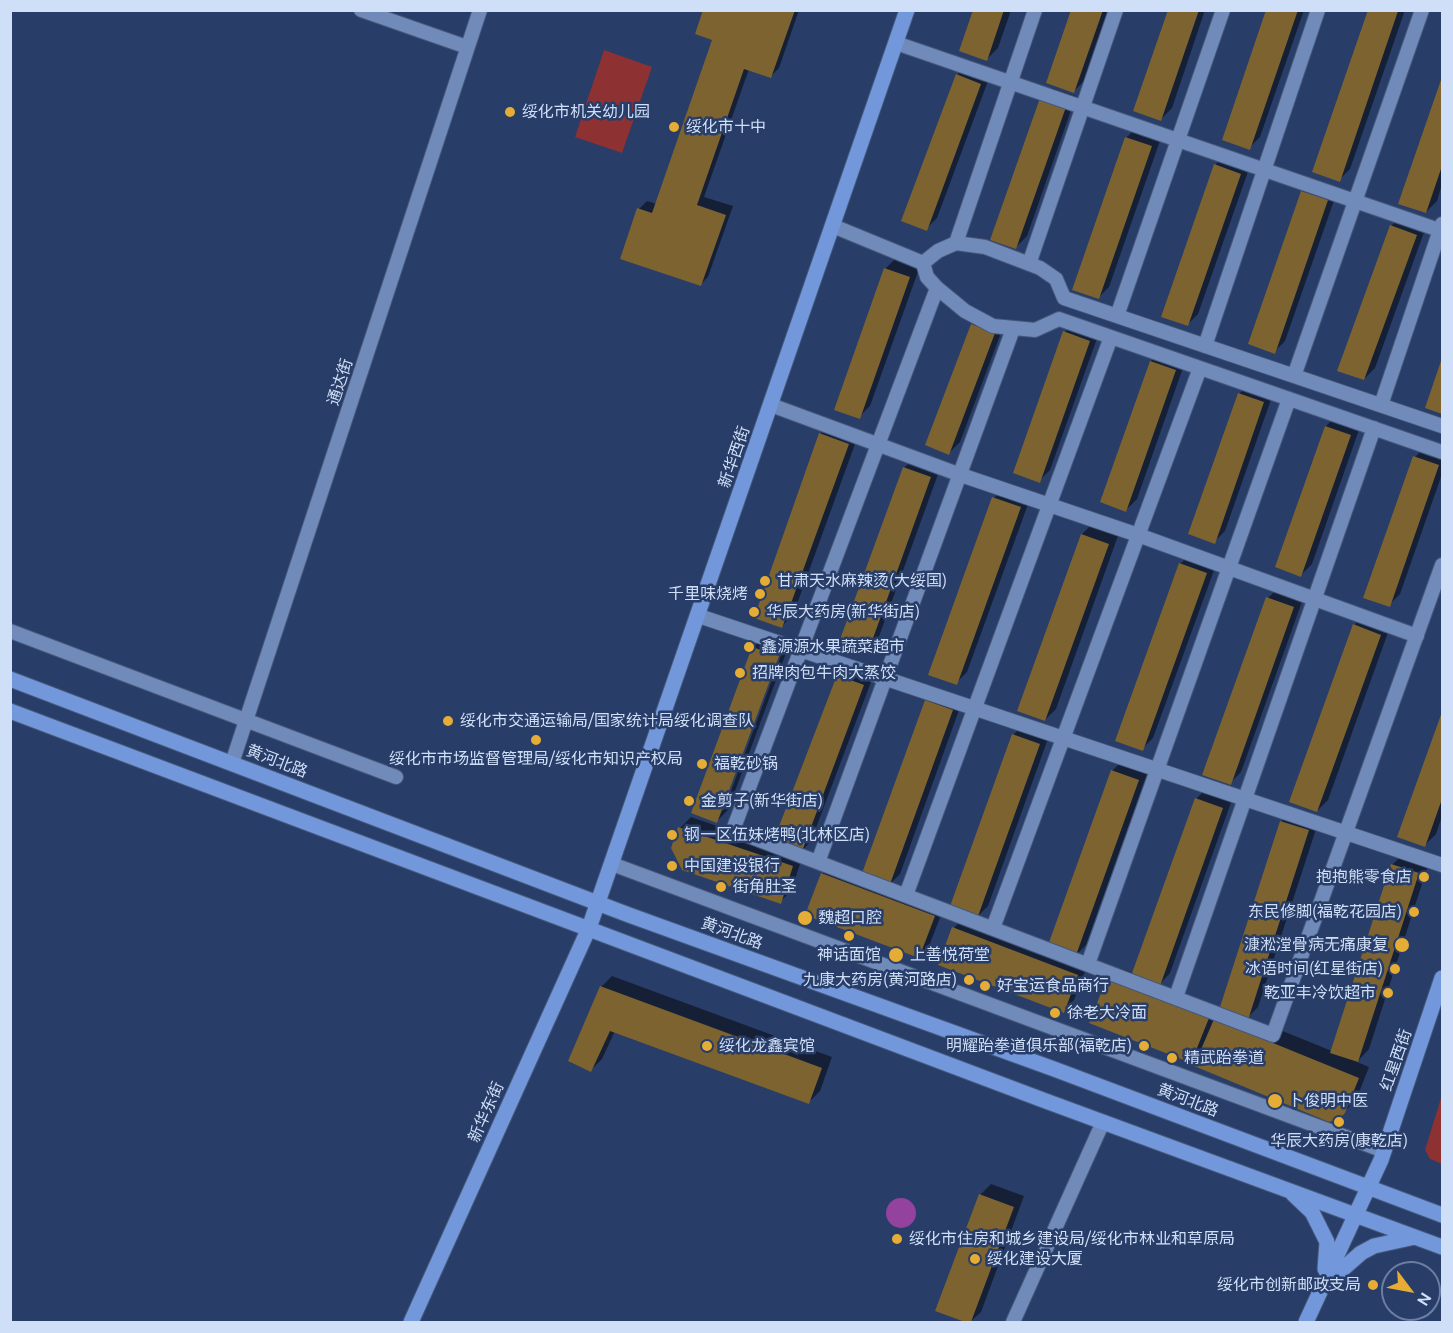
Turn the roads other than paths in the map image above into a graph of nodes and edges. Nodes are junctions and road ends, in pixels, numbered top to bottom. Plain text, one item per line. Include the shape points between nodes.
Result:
1 (361, 10) edge
2 (480, 10) edge
3 (907, 10) edge
4 (1035, 10) edge
5 (1116, 10) edge
6 (1223, 10) edge
7 (1318, 10) edge
8 (1422, 10) edge
9 (896, 43) junction
10 (467, 47) junction
11 (1010, 82) junction
12 (1083, 107) junction
13 (1178, 140) junction
14 (1264, 170) junction
15 (1357, 201) junction
16 (833, 226) junction
17 (1442, 228) edge
18 (956, 243) junction
19 (923, 263) junction
20 (1029, 264) junction
21 (937, 288) junction
22 (1064, 298) junction
23 (1118, 316) junction
24 (1059, 319) junction
25 (1013, 329) junction
26 (1111, 337) junction
27 (1205, 346) junction
28 (1200, 368) junction
29 (1294, 376) junction
30 (1289, 399) junction
31 (771, 405) junction
32 (1381, 405) junction
33 (1443, 426) edge
34 (1374, 428) junction
35 (877, 446) junction
36 (1443, 452) edge
37 (958, 474) junction
38 (1049, 505) junction
39 (1138, 535) junction
40 (1443, 565) edge
41 (1228, 568) junction
42 (1314, 599) junction
43 (699, 616) junction
44 (10, 631) edge
45 (1417, 636) junction
46 (801, 649) junction
47 (885, 678) junction
48 (10, 679) edge
49 (974, 708) junction
50 (10, 711) edge
51 (246, 722) junction
52 (1063, 738) junction
53 (232, 763) junction
54 (1157, 769) junction
55 (396, 777) dead end
56 (1245, 799) junction
57 (1346, 832) junction
58 (818, 862) junction
59 (612, 864) junction
60 (1443, 865) edge
61 (906, 895) junction
62 (594, 915) junction
63 (993, 928) junction
64 (1088, 964) junction
65 (1443, 978) edge
66 (1176, 997) junction
67 (1103, 1122) junction
68 (1384, 1151) junction
69 (1283, 1187) junction
70 (1369, 1188) junction
71 (1355, 1214) junction
72 (1443, 1215) edge
73 (1416, 1237) junction
74 (1443, 1247) edge
75 (1319, 1292) junction
76 (411, 1323) edge
77 (1013, 1323) edge
78 (1305, 1323) edge

1 - 10 street
2 - 10 street, 通达街
3 - 9 main road, 新华西街
4 - 11 street
5 - 12 street
6 - 13 street
7 - 14 street
8 - 15 street
9 - 11 street
9 - 16 main road, 新华西街
10 - 51 street, 通达街
11 - 12 street
11 - 18 street
12 - 13 street
12 - 20 street
13 - 14 street
13 - 23 street
14 - 15 street
14 - 27 street
15 - 17 street
15 - 29 street
16 - 19 street
16 - 31 main road, 新华西街
17 - 32 street
18 - 19 street
18 - 20 street via 985,247
19 - 21 street via 927,277
20 - 22 street via 1056,279
21 - 25 street via 974,316 993,326
21 - 35 street
22 - 23 street
22 - 24 street
23 - 27 street
24 - 25 street via 1035,330
24 - 26 street
25 - 37 street
26 - 28 street
26 - 38 street
27 - 29 street
28 - 30 street
28 - 39 street
29 - 32 street
30 - 34 street
30 - 41 street
31 - 35 street
31 - 43 main road, 新华西街
32 - 33 street
34 - 36 street
34 - 42 street
35 - 37 street
35 - 46 street
37 - 38 street
37 - 47 street
38 - 39 street
38 - 49 street
39 - 41 street
39 - 52 street
40 - 45 street
41 - 42 street
41 - 54 street
42 - 45 street
42 - 56 street
43 - 46 street
43 - 59 main road, 新华西街
44 - 51 street
45 - 57 street
46 - 47 street
46 - 58 street via 733,830
47 - 49 street
47 - 58 street
48 - 53 main road, 黄河北路
49 - 52 street
49 - 61 street
50 - 62 main road, 黄河北路
51 - 53 street, 通达街
51 - 55 street
52 - 54 street
52 - 63 street
53 - 62 main road, 黄河北路
54 - 56 street
54 - 64 street
56 - 57 street
56 - 66 street
57 - 60 street
57 - 66 street via 1273,1035
58 - 61 street
59 - 62 main road, 新华西街
59 - 68 street
61 - 63 street
62 - 67 main road, 黄河北路
62 - 70 main road, 黄河北路
62 - 76 main road, 新华东街
63 - 64 street
64 - 66 street
65 - 68 main road, 红星西街
67 - 69 main road, 黄河北路
67 - 77 street
68 - 70 main road, 红星西街
69 - 71 main road, 黄河北路
69 - 75 main road via 1312,1212 1327,1242 1328,1255
70 - 71 main road, 红星西街
70 - 72 main road, 黄河北路
71 - 73 main road, 黄河北路
71 - 75 main road, 红星西街
73 - 74 main road, 黄河北路
73 - 75 main road via 1386,1242 1361,1253
75 - 78 main road

